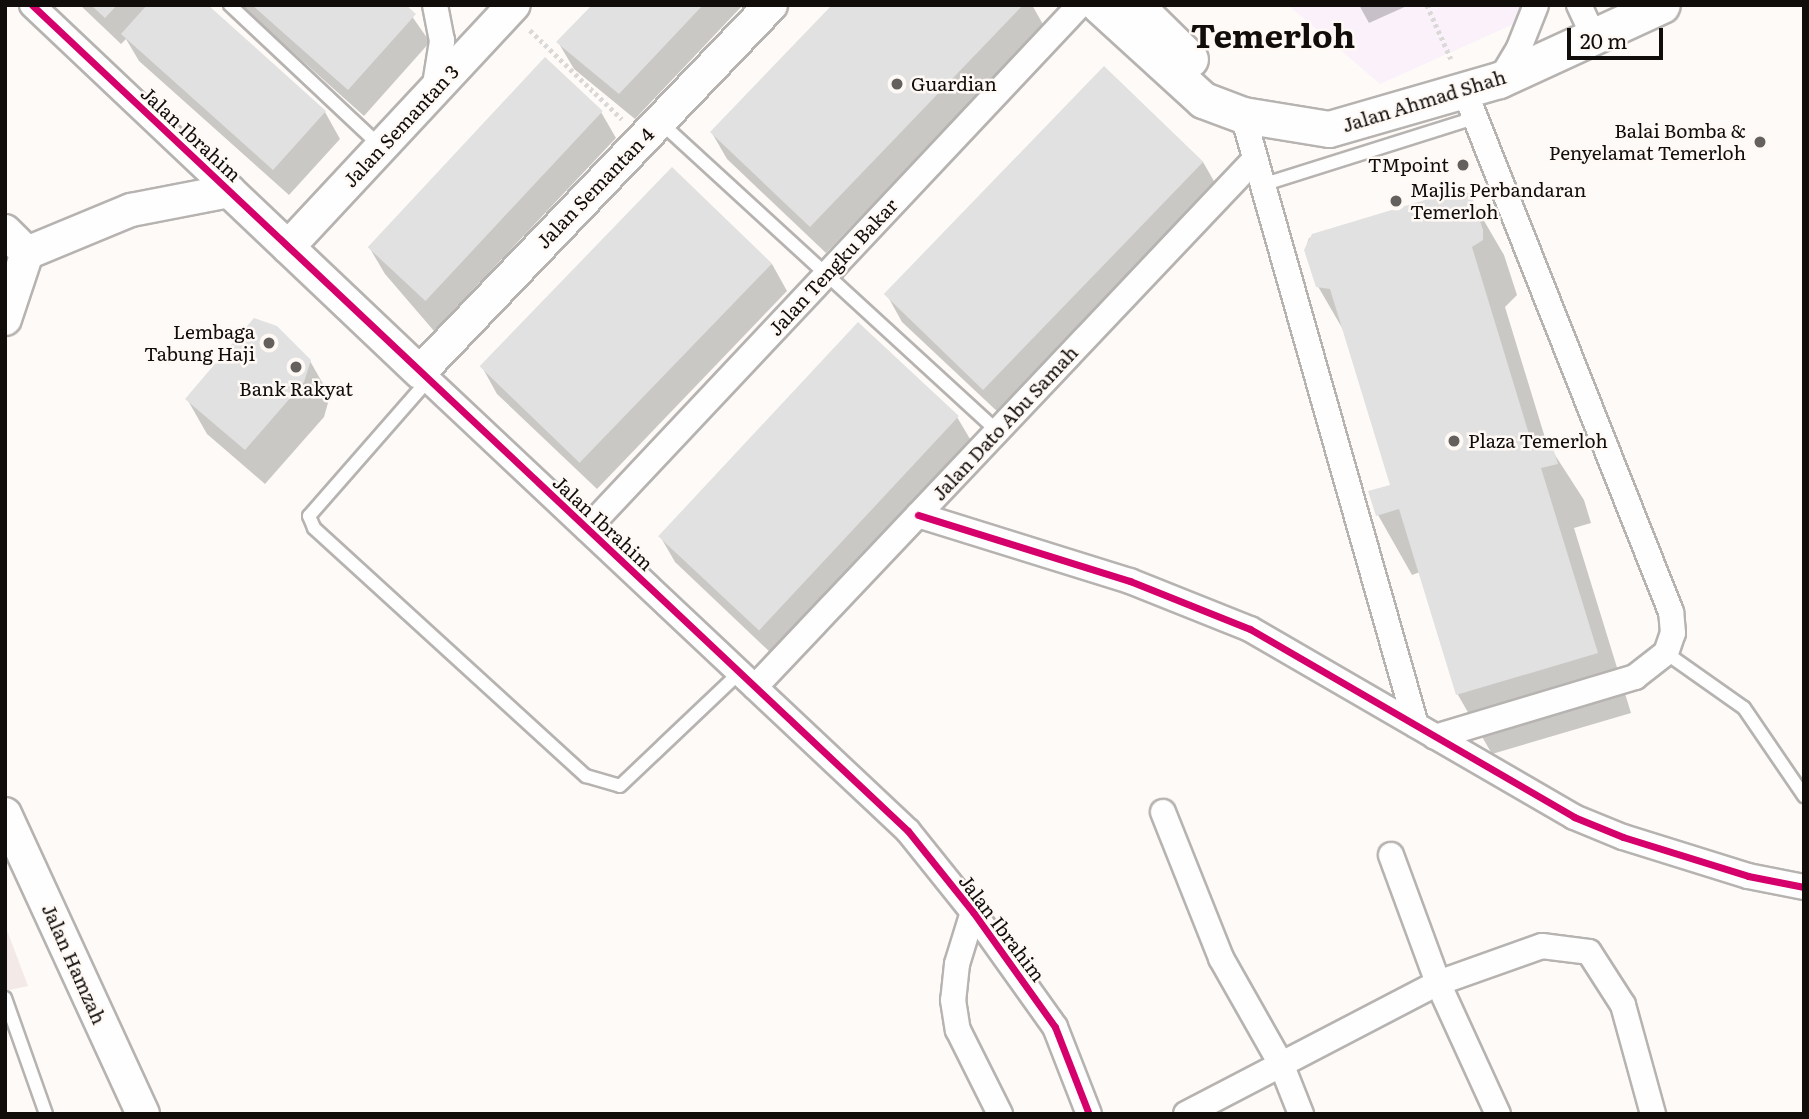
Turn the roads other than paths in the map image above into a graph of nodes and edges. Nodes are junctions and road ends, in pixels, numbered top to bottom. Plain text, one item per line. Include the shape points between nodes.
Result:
1 (32, 5) edge
2 (230, 5) edge
3 (435, 5) edge
4 (771, 5) edge
5 (1080, 5) edge
6 (1098, 5) edge
7 (1135, 5) edge
8 (1536, 5) edge
9 (1579, 5) edge
10 (1662, 5) edge
11 (512, 8) edge
12 (1594, 37) junction
13 (1499, 80) junction
14 (434, 91) junction
15 (1470, 105) junction
16 (1243, 115) junction
17 (1299, 128) junction
18 (651, 130) junction
19 (382, 147) junction
20 (1255, 159) junction
21 (1262, 185) junction
22 (229, 191) junction
23 (16, 242) edge
24 (288, 247) junction
25 (829, 272) junction
26 (5, 319) edge
27 (424, 375) junction
28 (997, 431) junction
29 (919, 514) junction
30 (587, 529) junction
31 (1666, 653) junction
32 (747, 680) junction
33 (1426, 731) junction
34 (1804, 796) edge
35 (1163, 812) dead end
36 (5, 814) edge
37 (1391, 855) dead end
38 (1804, 887) edge
39 (973, 912) junction
40 (1438, 983) junction
41 (5, 998) edge
42 (1282, 1066) junction
43 (46, 1114) edge
44 (143, 1114) edge
45 (1000, 1114) edge
46 (1089, 1114) edge
47 (1186, 1114) edge
48 (1301, 1114) edge
49 (1498, 1114) edge
50 (1653, 1114) edge

1 - 22 street, Jalan Ibrahim
2 - 19 lane
3 - 14 street via 442,41
4 - 18 street, Jalan Semantan 4
5 - 25 street, Jalan Tengku Bakar
6 - 16 main road, Jalan Ahmad Shah via 1186,88 1203,100
7 - 17 main road via 1224,90
8 - 13 street via 1520,48
9 - 12 street
10 - 12 main road, Jalan Ahmad Shah
11 - 14 street, Jalan Semantan 3
12 - 13 main road, Jalan Ahmad Shah
13 - 15 main road, Jalan Ahmad Shah
14 - 19 street, Jalan Semantan 3
15 - 17 main road, Jalan Ahmad Shah via 1358,124
15 - 21 lane
15 - 31 street via 1671,612 1673,633
16 - 17 main road, Jalan Ahmad Shah
16 - 20 street
18 - 25 lane
18 - 27 street, Jalan Semantan 4
19 - 24 street, Jalan Semantan 3
20 - 21 street
20 - 28 street, Jalan Dato Abu Samah
21 - 33 street
22 - 23 street, Jalan Ibrahim via 131,210
22 - 24 street, Jalan Ibrahim
23 - 26 street
24 - 27 street, Jalan Ibrahim
25 - 28 lane
25 - 30 street, Jalan Tengku Bakar
27 - 30 street, Jalan Ibrahim
27 - 32 lane via 309,516 314,528 586,775 620,786
28 - 29 street, Jalan Dato Abu Samah
29 - 32 street, Jalan Dato Abu Samah
29 - 33 street via 1130,581 1250,629
30 - 32 street, Jalan Ibrahim
31 - 33 street via 1635,677
31 - 34 lane via 1744,708
32 - 39 street, Jalan Ibrahim via 908,831
33 - 38 street via 1574,817 1748,876
35 - 42 street via 1221,958
36 - 44 street, Jalan Hamzah
37 - 40 street
39 - 45 street via 957,964 953,1000 958,1030
39 - 46 street, Jalan Ibrahim via 1055,1027
40 - 42 street
40 - 49 street
40 - 50 street via 1542,946 1589,952 1623,1005
41 - 43 lane
42 - 47 street
42 - 48 street

